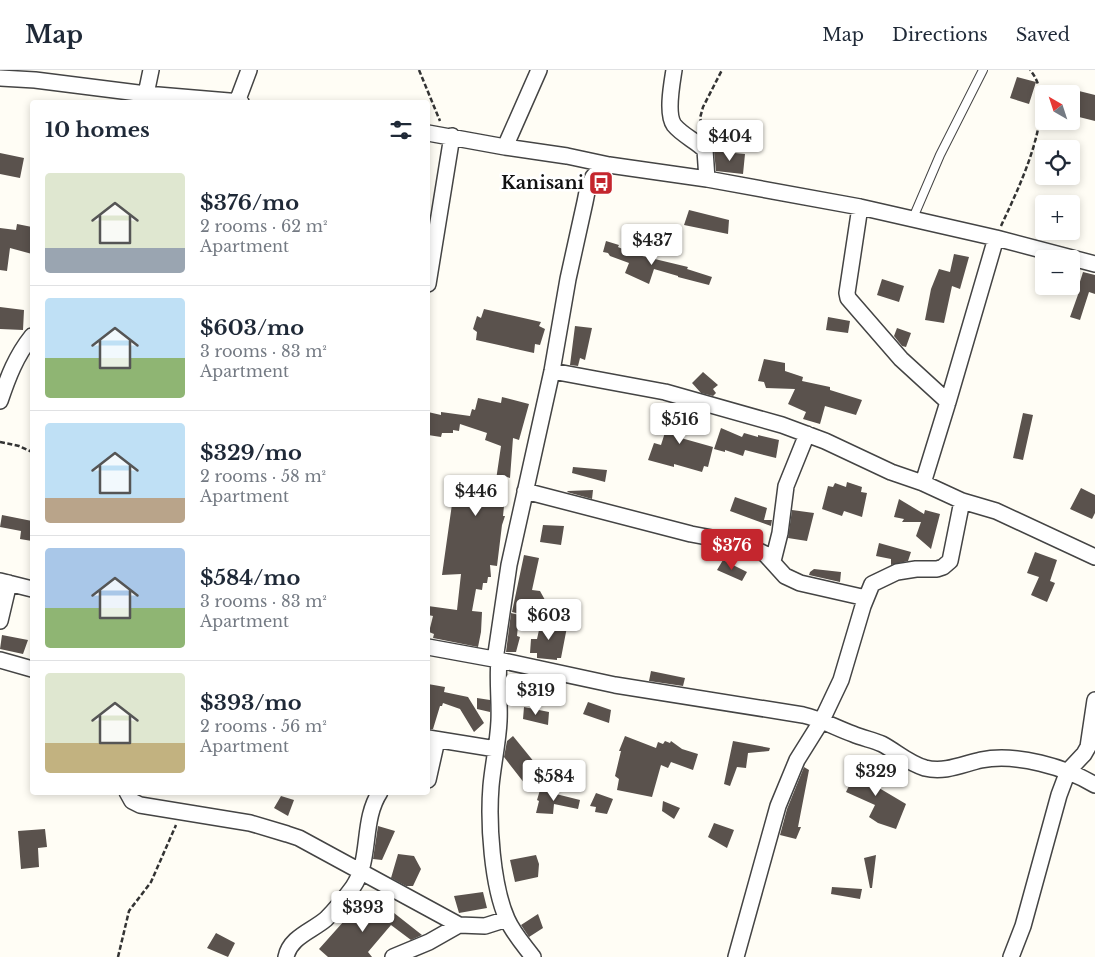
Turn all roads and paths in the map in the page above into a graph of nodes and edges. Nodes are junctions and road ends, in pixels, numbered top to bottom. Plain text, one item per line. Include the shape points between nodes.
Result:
1 (151, 70) edge
2 (249, 70) edge
3 (419, 70) edge
4 (539, 70) edge
5 (674, 70) edge
6 (722, 70) edge
7 (983, 70) edge
8 (1030, 70) edge
9 (35, 75) edge
10 (0, 78) edge
11 (146, 94) junction
12 (98, 95) edge
13 (216, 100) edge
14 (240, 100) edge
15 (430, 133) edge
16 (449, 136) junction
17 (505, 147) junction
18 (705, 150) junction
19 (609, 165) junction
20 (707, 179) junction
21 (860, 207) junction
22 (913, 218) junction
23 (996, 238) junction
24 (1095, 264) edge
25 (430, 270) edge
26 (30, 339) edge
27 (552, 371) junction
28 (0, 401) edge
29 (948, 402) junction
30 (807, 434) junction
31 (0, 442) edge
32 (30, 451) edge
33 (923, 483) junction
34 (525, 491) junction
35 (962, 501) junction
36 (1095, 557) edge
37 (773, 561) junction
38 (5, 582) edge
39 (30, 588) edge
40 (866, 598) junction
41 (0, 621) edge
42 (430, 648) edge
43 (0, 660) edge
44 (497, 660) junction
45 (30, 668) edge
46 (1095, 700) edge
47 (822, 720) junction
48 (432, 739) edge
49 (496, 749) junction
50 (430, 760) edge
51 (1068, 771) junction
52 (1095, 785) edge
53 (129, 795) edge
54 (379, 795) edge
55 (182, 811) junction
56 (362, 872) junction
57 (508, 919) junction
58 (459, 925) junction
59 (118, 957) edge
60 (286, 957) edge
61 (393, 957) edge
62 (533, 957) edge
63 (736, 957) edge
64 (1011, 957) edge

1 - 11 street
2 - 14 street
3 - 16 path
4 - 17 street
5 - 18 street via 670,106 672,120 678,129
6 - 18 path via 700,118
7 - 22 lane via 940,155
8 - 23 path via 1036,78 1040,104 1037,136
9 - 10 street
9 - 12 street
11 - 12 street
11 - 13 street
15 - 16 street
16 - 17 street
16 - 25 street
17 - 19 street
18 - 20 street
19 - 20 street
19 - 27 street via 598,171 588,187
20 - 21 street
21 - 22 street
21 - 29 street via 848,298 901,359
22 - 23 street
23 - 24 street
23 - 29 street
26 - 28 street via 12,366
27 - 30 street via 665,392
27 - 34 street
29 - 33 street
30 - 33 street
30 - 37 street via 786,486
31 - 32 path
33 - 35 street
34 - 37 street via 744,544
34 - 44 street via 509,565
35 - 36 street via 996,511
35 - 40 street via 950,561 937,570 897,572 872,584
37 - 40 street via 790,580 800,584
38 - 39 street
38 - 41 street
40 - 47 street via 841,680
42 - 44 street
43 - 45 street
44 - 47 street via 614,685 803,714
44 - 49 street
46 - 51 street via 1088,746
47 - 51 street via 882,744 905,760 926,768 949,769 998,758 1040,763
47 - 63 street via 804,747 778,806
48 - 49 street
48 - 50 street
49 - 57 street via 491,786 491,832 500,898
51 - 52 street
51 - 64 street
53 - 55 street via 140,805
54 - 56 street via 369,819
55 - 56 street via 250,823 299,838
55 - 59 path via 154,876 129,911
56 - 58 street
56 - 60 street via 334,911 296,940
57 - 58 street via 485,926
57 - 62 street
58 - 61 street via 430,942

